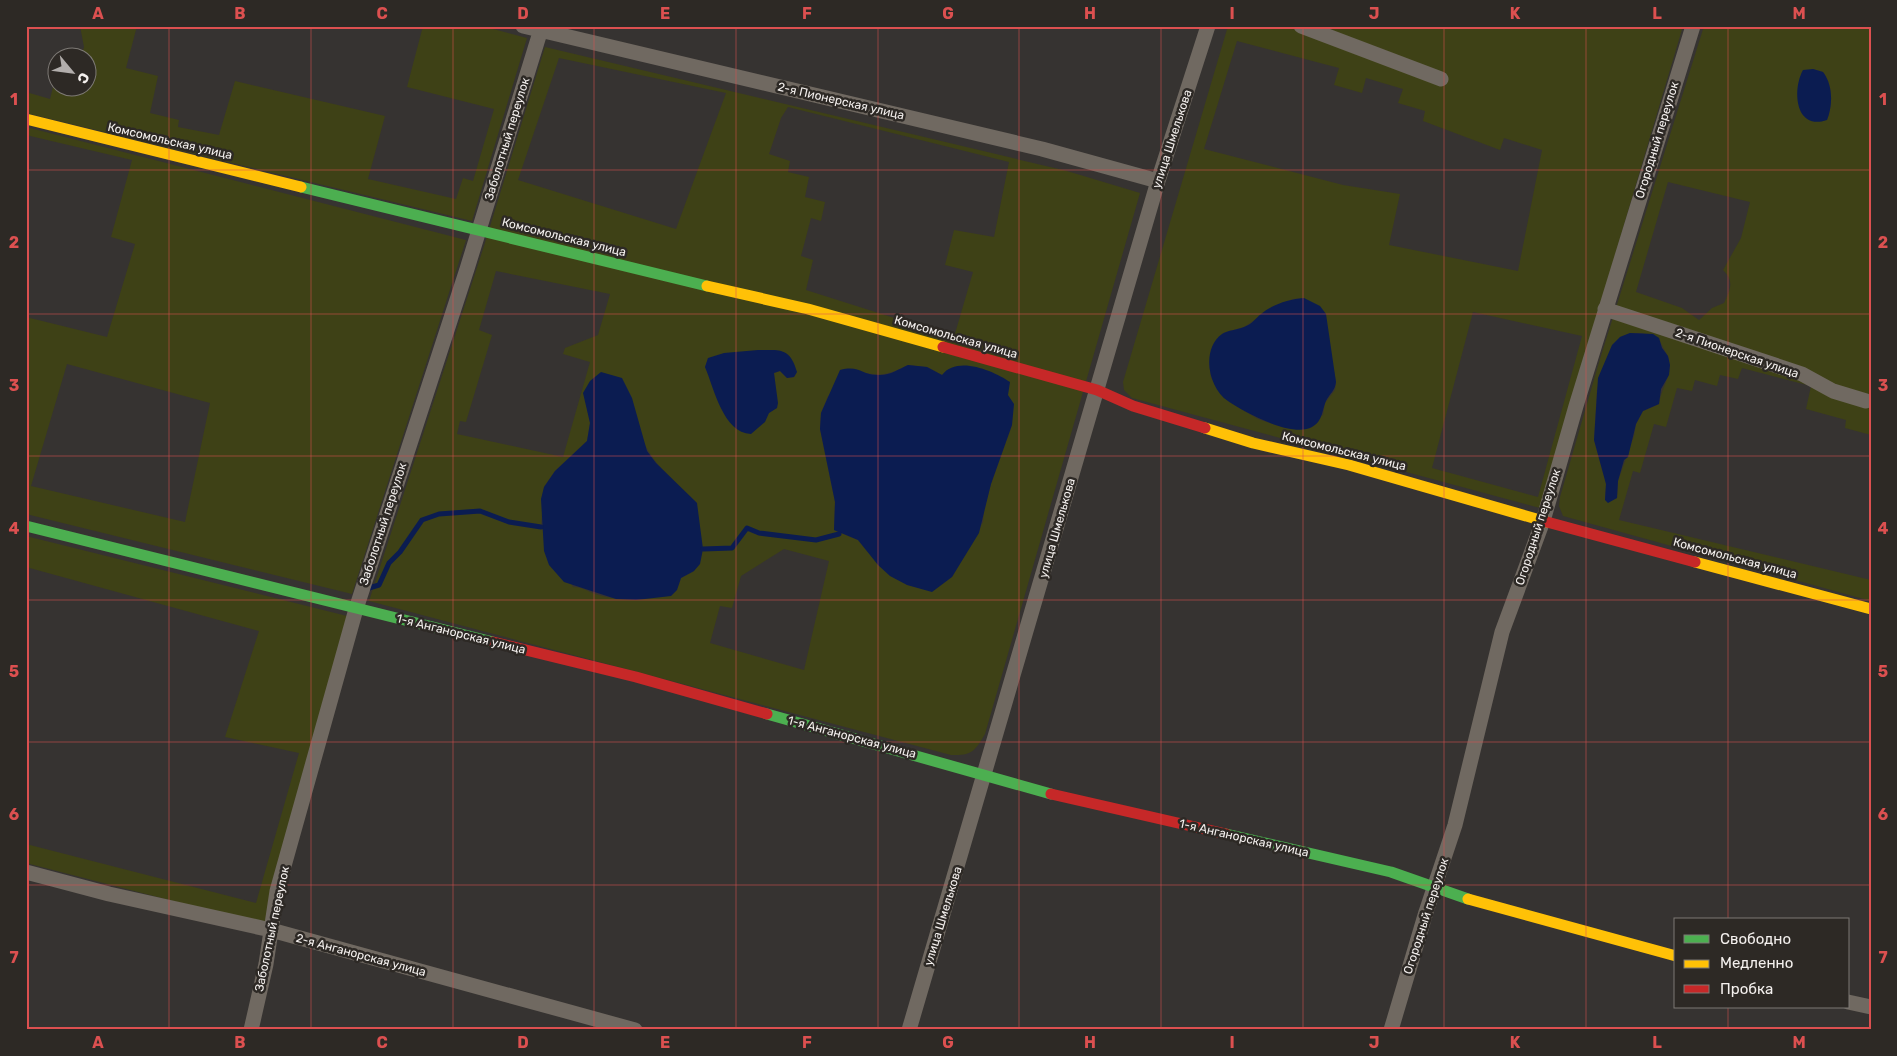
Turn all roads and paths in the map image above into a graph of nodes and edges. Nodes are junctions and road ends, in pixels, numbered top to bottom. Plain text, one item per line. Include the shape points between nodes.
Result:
1 (524, 26) edge
2 (1208, 26) edge
3 (1301, 26) edge
4 (1693, 26) edge
5 (542, 28) edge
6 (1441, 78) dead end
7 (26, 119) edge
8 (1158, 180) junction
9 (478, 230) junction
10 (1605, 309) junction
11 (1096, 390) junction
12 (1866, 401) dead end
13 (1542, 521) junction
14 (26, 526) edge
15 (356, 609) junction
16 (1871, 609) edge
17 (985, 775) junction
18 (26, 872) edge
19 (1434, 888) junction
20 (271, 930) junction
21 (1674, 955) edge
22 (1850, 1003) edge
23 (1871, 1008) edge
24 (251, 1030) edge
25 (635, 1030) edge
26 (909, 1030) edge
27 (1391, 1030) edge

1 - 5 street, 2-я Пионерская улица
2 - 8 street, улица Шмелькова
3 - 6 street
4 - 10 street, Огородный переулок
5 - 8 street, 2-я Пионерская улица
5 - 9 street, Заболотный переулок
7 - 9 street, Комсомольская улица
8 - 11 street, улица Шмелькова
9 - 11 street, Комсомольская улица via 808,309
9 - 15 street, Заболотный переулок
10 - 12 street, 2-я Пионерская улица via 1802,374 1833,391
10 - 13 street, Огородный переулок
11 - 13 street, Комсомольская улица via 1133,406 1253,443 1349,465
11 - 17 street, улица Шмелькова
13 - 16 street, Комсомольская улица
13 - 19 street, Огородный переулок via 1502,632 1456,824
14 - 15 street, 1-я Анганорская улица
15 - 17 street, 1-я Анганорская улица via 636,678
15 - 20 street, Заболотный переулок via 277,891
17 - 19 street, 1-я Анганорская улица via 1023,787 1391,872
17 - 26 street, улица Шмелькова
18 - 20 street, 2-я Анганорская улица
19 - 21 street, 1-я Анганорская улица
19 - 27 street, Огородный переулок
20 - 24 street, Заболотный переулок
20 - 25 street, 2-я Анганорская улица
22 - 23 street

